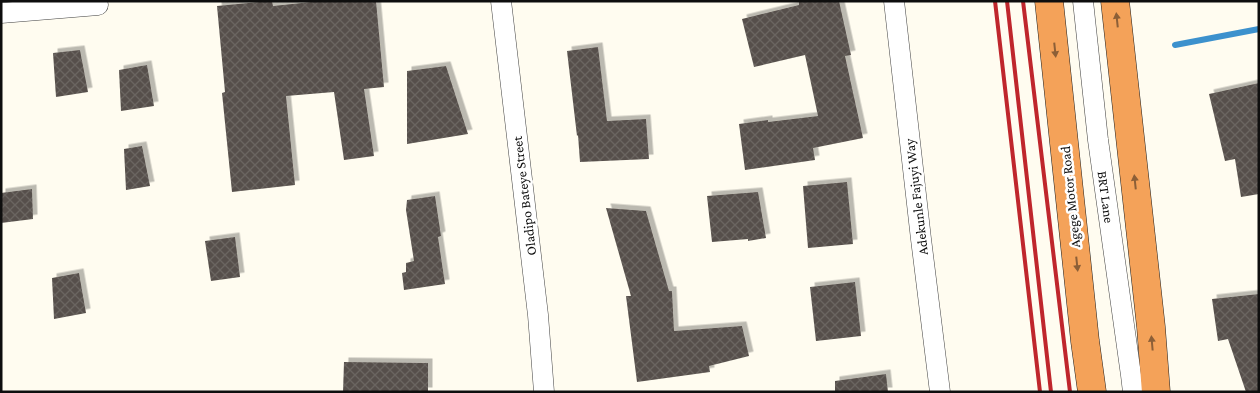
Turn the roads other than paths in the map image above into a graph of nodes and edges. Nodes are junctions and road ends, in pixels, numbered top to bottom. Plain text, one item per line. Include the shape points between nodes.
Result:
1 (501, 1) edge
2 (894, 1) edge
3 (1050, 1) edge
4 (1083, 1) edge
5 (1115, 1) edge
6 (98, 5) dead end
7 (1, 13) edge
8 (544, 392) edge
9 (940, 392) edge
10 (1092, 392) edge
11 (1133, 392) edge
12 (1156, 392) edge

1 - 8 street, Oladipo Bateye Street
2 - 9 street, Adekunle Fajuyi Way
3 -> 10 highway, Agege Motor Road
4 - 11 street, BRT Lane via 1098,140
12 -> 5 highway
6 - 7 street

